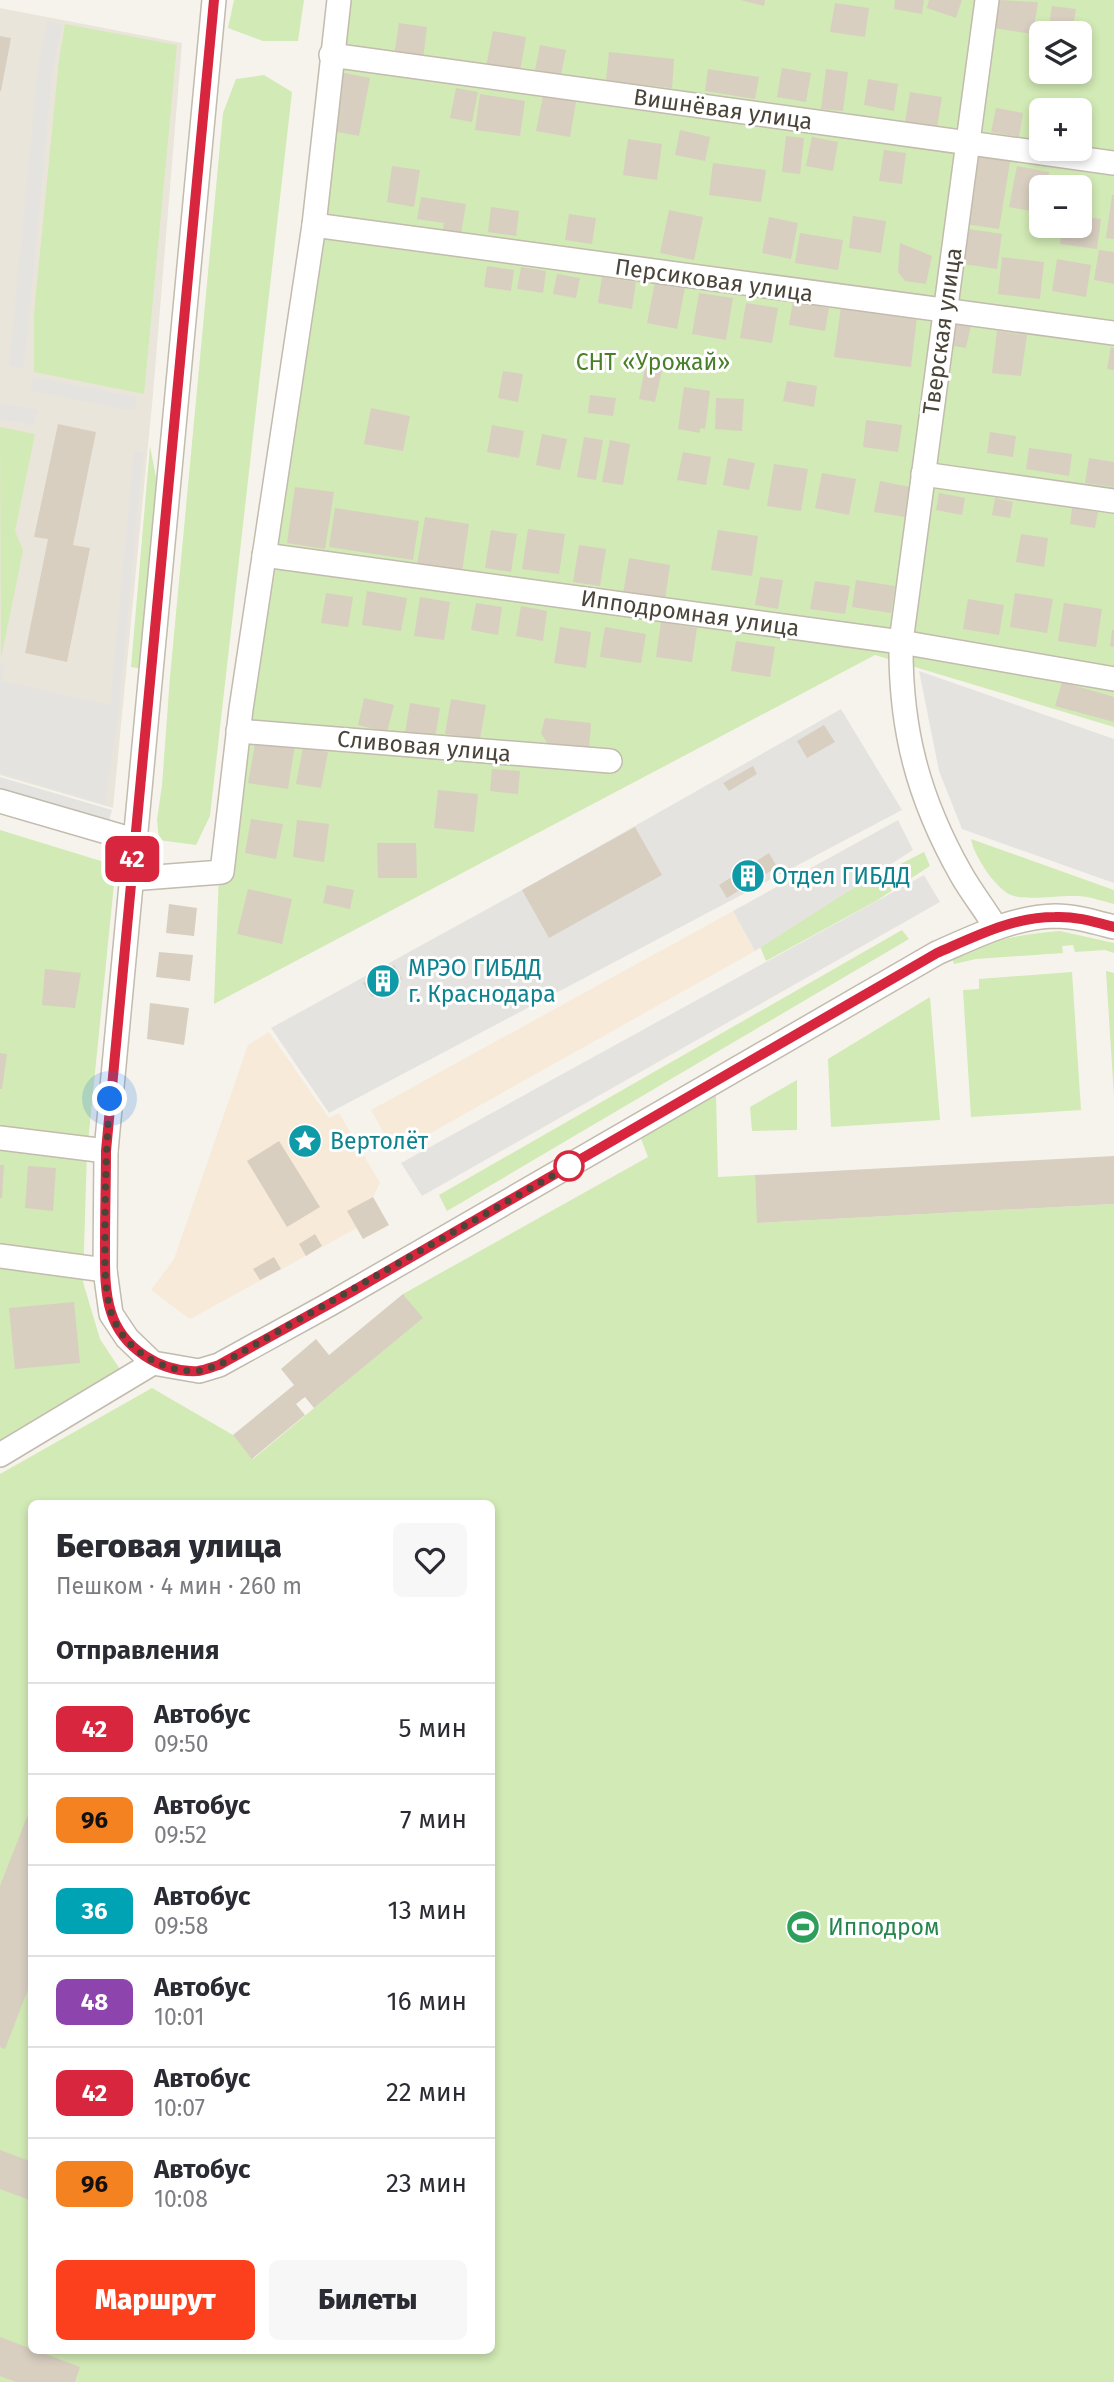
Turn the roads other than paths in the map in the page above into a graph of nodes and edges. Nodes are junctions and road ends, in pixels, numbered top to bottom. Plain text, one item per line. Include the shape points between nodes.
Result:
1 (214, 0) edge
2 (339, 0) edge
3 (987, 0) edge
4 (331, 55) junction
5 (967, 143) junction
6 (1114, 163) edge
7 (314, 225) junction
8 (944, 311) junction
9 (1114, 333) edge
10 (923, 474) junction
11 (1114, 500) edge
12 (264, 555) junction
13 (901, 652) junction
14 (1114, 679) edge
15 (238, 731) junction
16 (610, 761) dead end
17 (0, 801) edge
18 (134, 840) junction
19 (130, 879) junction
20 (1114, 927) edge
21 (996, 928) junction
22 (0, 1138) edge
23 (106, 1151) junction
24 (0, 1256) edge
25 (105, 1270) junction
26 (153, 1363) junction
27 (0, 1455) edge

1 - 18 street
2 - 4 street
3 - 5 street, Тверская улица
4 - 5 street, Вишнёвая улица
4 - 7 street
5 - 6 street, Вишнёвая улица
5 - 8 street, Тверская улица
7 - 8 street, Персиковая улица
7 - 12 street
8 - 9 street, Персиковая улица
8 - 10 street, Тверская улица
10 - 11 street
10 - 13 street, Тверская улица
12 - 13 street, Ипподромная улица
12 - 15 street
13 - 14 street, Ипподромная улица
13 - 21 street, Тверская улица via 905,722 925,800 962,875
15 - 16 street, Сливовая улица
15 - 19 street via 222,872
17 - 18 street
18 - 19 street
19 - 23 street
20 - 21 street via 1058,916 1024,919
21 - 26 street via 937,953 219,1365 199,1371
22 - 23 street
23 - 25 street
24 - 25 street
25 - 26 street via 111,1314 127,1339
26 - 27 street

